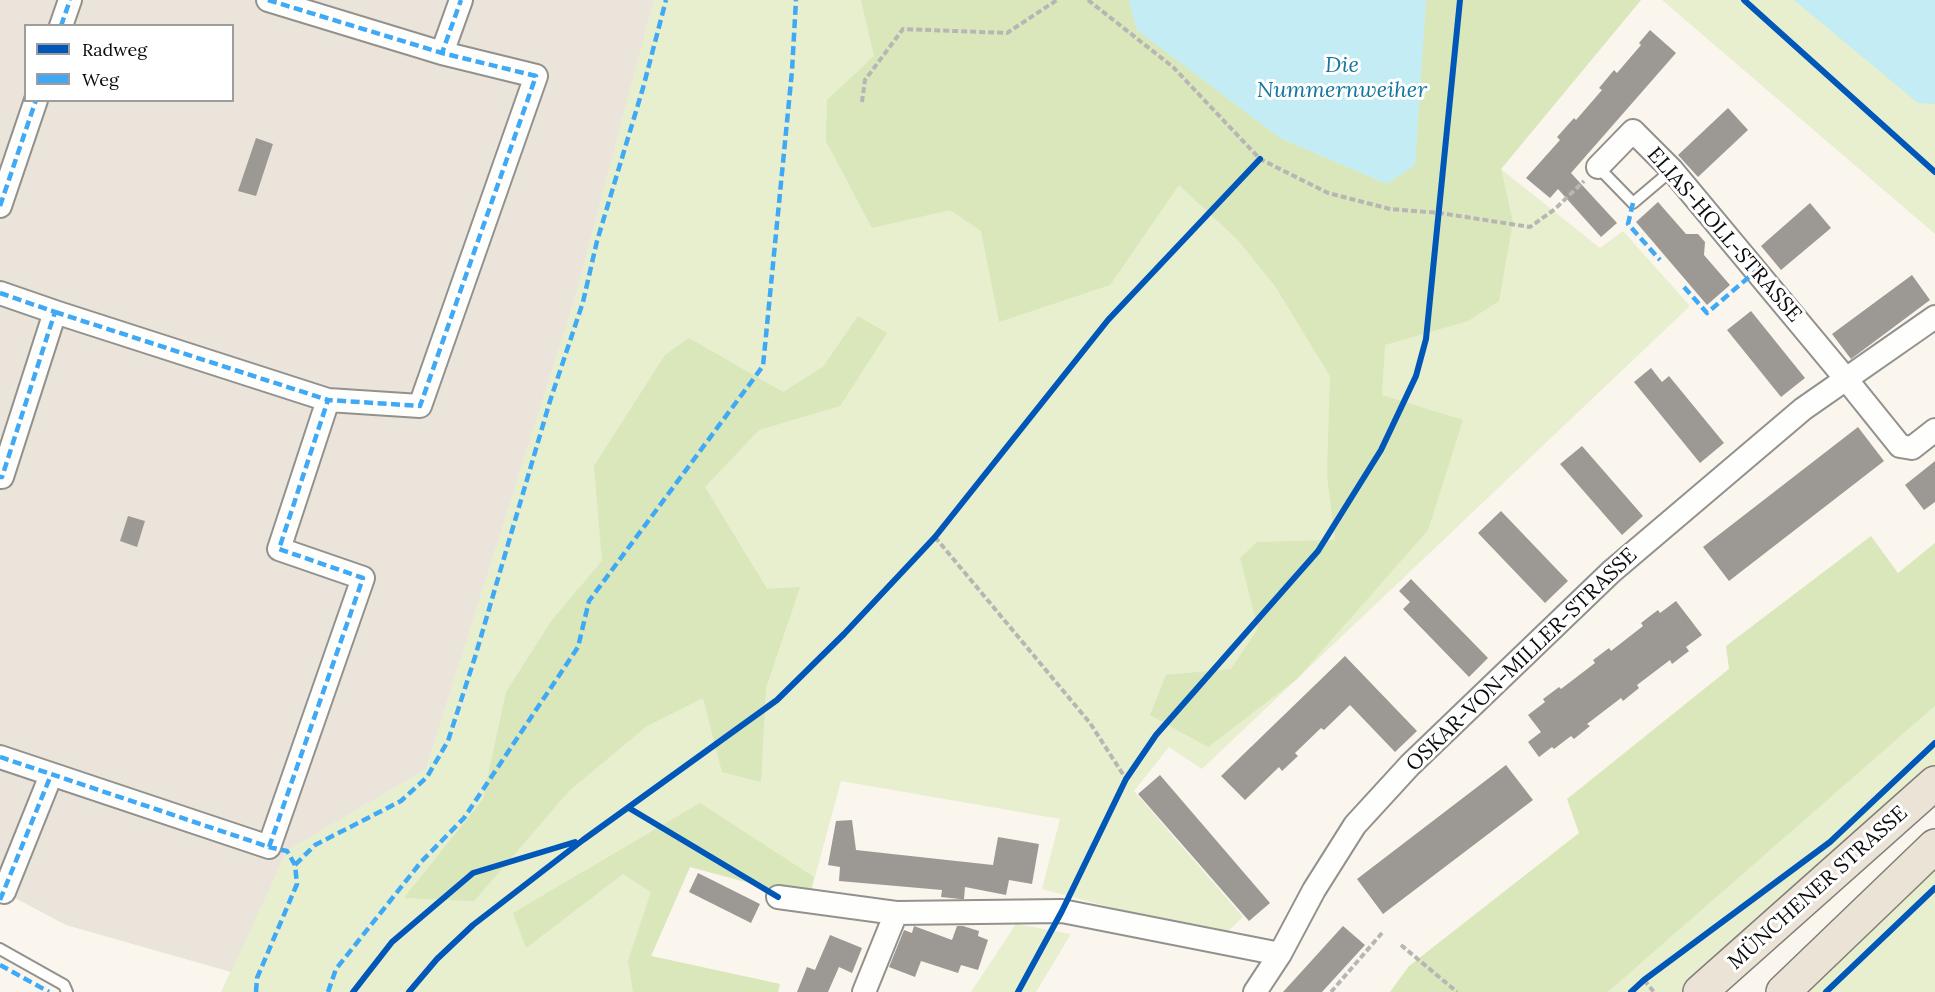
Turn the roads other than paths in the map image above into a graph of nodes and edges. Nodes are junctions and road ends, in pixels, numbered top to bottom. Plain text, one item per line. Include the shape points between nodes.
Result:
1 (70, 0) edge
2 (268, 0) edge
3 (461, 0) edge
4 (62, 24) edge
5 (442, 53) junction
6 (35, 102) edge
7 (1598, 167) joint
8 (1672, 170) junction
9 (0, 206) edge
10 (0, 292) edge
11 (55, 312) junction
12 (1935, 317) edge
13 (1846, 379) junction
14 (328, 400) junction
15 (1935, 430) edge
16 (0, 477) edge
17 (0, 757) edge
18 (51, 775) junction
19 (1935, 783) edge
20 (1935, 846) edge
21 (4, 892) dead end
22 (778, 897) dead end
23 (896, 912) junction
24 (0, 949) edge
25 (1280, 954) junction
26 (68, 992) edge
27 (864, 992) edge
28 (1254, 992) edge
29 (1700, 992) edge
30 (1783, 992) edge

1 - 4 street
2 - 5 street
3 - 5 street
5 - 14 street via 536,76 420,406
6 - 9 street
7 - 8 lane via 1633,203
7 - 8 street, ELIAS-HOLL-STRASSE via 1633,132
8 - 13 street, ELIAS-HOLL-STRASSE
10 - 11 street
11 - 14 street
11 - 16 street
12 - 13 street, OSKAR-VON-MILLER-STRASSE
13 - 15 street, ELIAS-HOLL-STRASSE via 1900,446 1912,448
13 - 25 street, OSKAR-VON-MILLER-STRASSE via 1803,409 1611,572 1410,765 1355,825
14 - 18 street via 279,549 363,578 269,847
17 - 18 street
18 - 21 street
19 - 29 main road, MÜNCHENER STRASSE
20 - 30 main road
22 - 23 street
23 - 25 street via 1062,911
23 - 27 street
24 - 26 lane via 64,985
25 - 28 street, OSKAR-VON-MILLER-STRASSE

